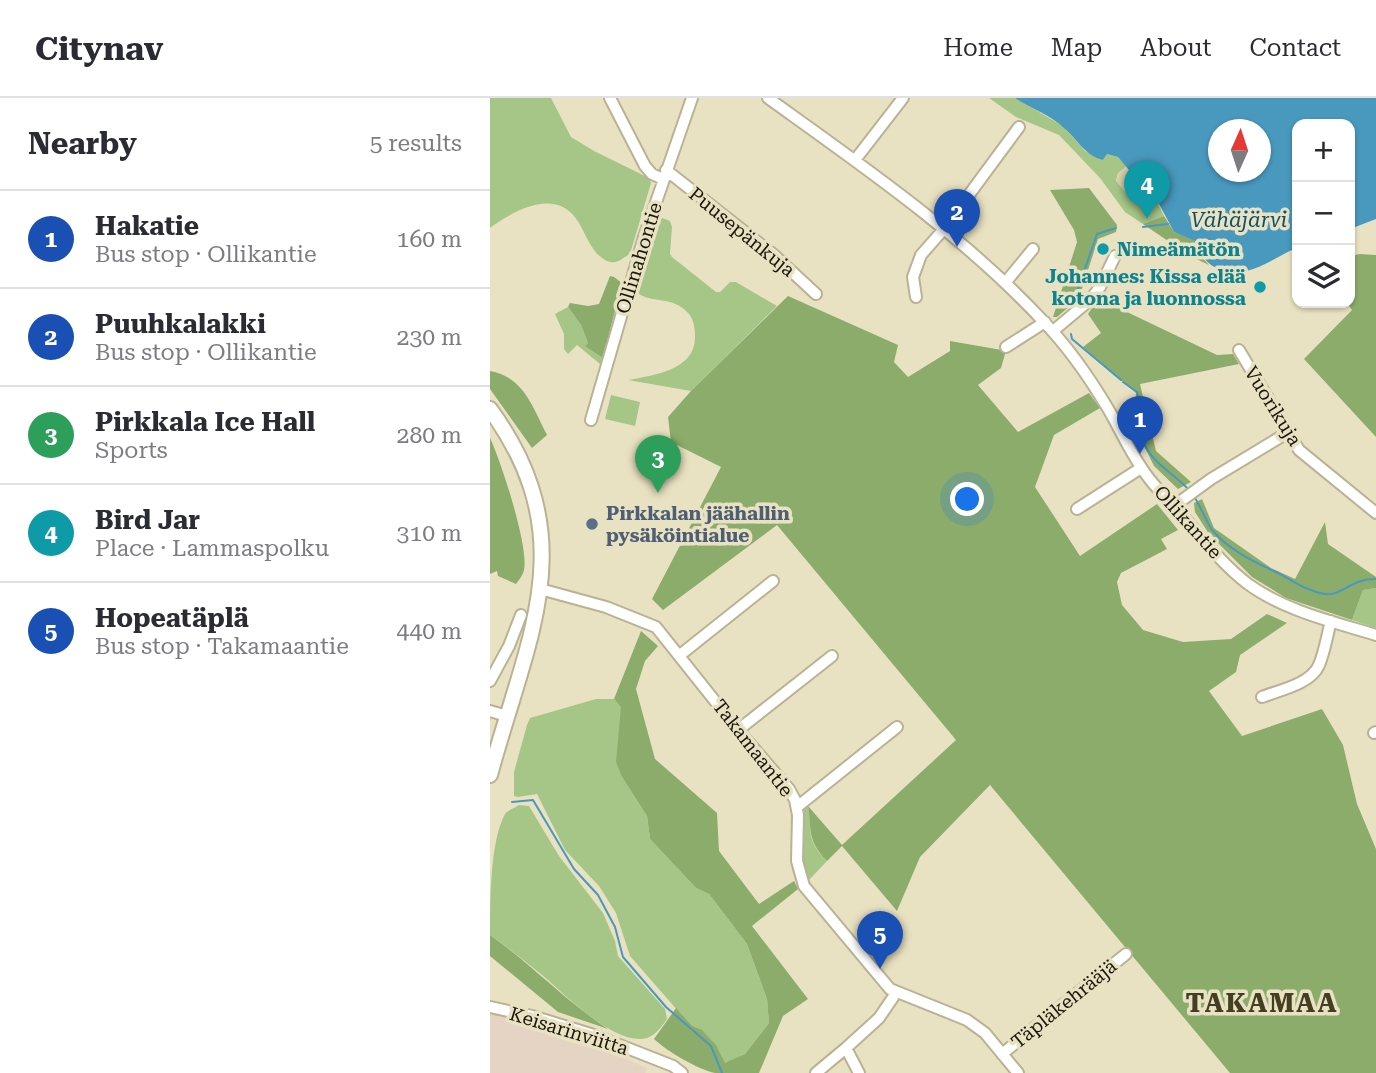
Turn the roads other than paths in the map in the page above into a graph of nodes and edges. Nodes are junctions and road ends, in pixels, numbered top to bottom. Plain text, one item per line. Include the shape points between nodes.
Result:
1 (610, 98) edge
2 (692, 98) edge
3 (770, 98) edge
4 (902, 98) edge
5 (1019, 127) dead end
6 (855, 160) junction
7 (665, 175) junction
8 (943, 230) junction
9 (1033, 249) dead end
10 (1115, 256) dead end
11 (1005, 283) junction
12 (816, 294) dead end
13 (916, 297) dead end
14 (1049, 327) junction
15 (1006, 348) dead end
16 (1239, 350) dead end
17 (490, 409) edge
18 (591, 420) dead end
19 (1287, 433) junction
20 (1141, 468) junction
21 (1174, 506) junction
22 (1077, 509) dead end
23 (1376, 513) edge
24 (773, 581) dead end
25 (540, 589) junction
26 (521, 615) dead end
27 (1331, 621) junction
28 (1376, 635) edge
29 (680, 655) junction
30 (832, 656) dead end
31 (490, 681) edge
32 (1262, 697) dead end
33 (490, 711) edge
34 (507, 716) junction
35 (897, 727) dead end
36 (738, 730) junction
37 (490, 775) edge
38 (797, 807) junction
39 (1126, 954) dead end
40 (896, 993) junction
41 (491, 1008) edge
42 (846, 1048) junction
43 (1002, 1054) junction
44 (682, 1073) edge
45 (816, 1073) edge
46 (859, 1073) edge
47 (1018, 1073) edge

1 - 7 street, Puusepänkuja via 645,166 652,174
2 - 7 street, Ollinahontie
3 - 6 street, Ollikantie
4 - 6 street
5 - 8 street
6 - 8 street, Ollikantie
7 - 12 street, Puusepänkuja via 774,255
7 - 18 street, Ollinahontie
8 - 11 street, Ollikantie
8 - 13 street via 914,269
9 - 11 street
10 - 14 street via 1090,300
11 - 14 street, Ollikantie
14 - 15 street
14 - 20 street, Ollikantie via 1106,405
16 - 19 street, Vuorikuja
17 - 25 main road via 532,484 543,542
19 - 21 street
19 - 23 street, Vuorikuja via 1299,450
20 - 21 street, Ollikantie
20 - 22 street
21 - 27 street, Ollikantie via 1249,584 1288,606
24 - 29 street
25 - 29 street, Takamaantie via 645,621
25 - 34 main road
26 - 31 street
27 - 28 street, Ollikantie
27 - 32 street via 1319,666 1308,679
29 - 36 street, Takamaantie
30 - 36 street
33 - 34 street
34 - 37 main road
35 - 38 street
36 - 38 street, Takamaantie via 789,789
38 - 40 street, Takamaantie via 797,861 804,886
39 - 43 street, Täpläkehrääjä
40 - 42 street via 879,1018
40 - 43 street, Takamaantie via 967,1020
41 - 44 street, Keisarinviitta via 594,1035
42 - 45 street
42 - 46 street
43 - 47 street, Takamaantie

